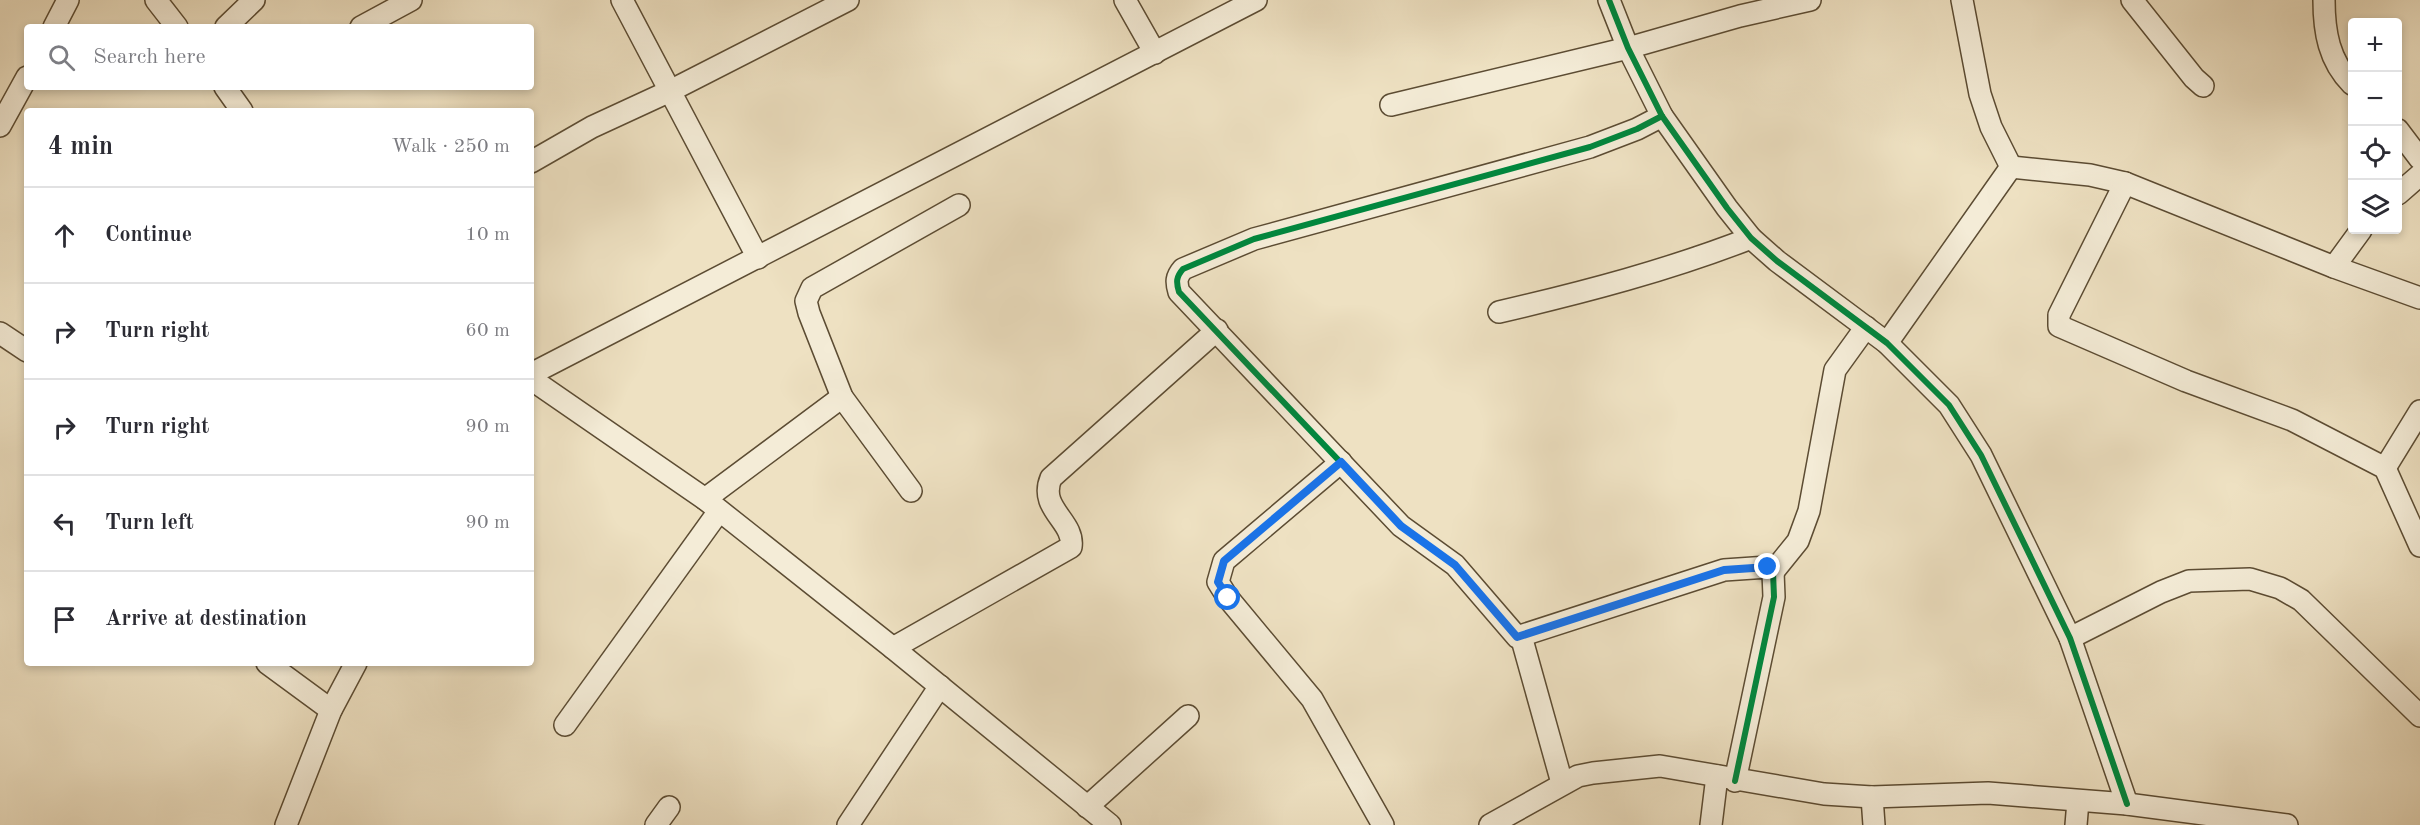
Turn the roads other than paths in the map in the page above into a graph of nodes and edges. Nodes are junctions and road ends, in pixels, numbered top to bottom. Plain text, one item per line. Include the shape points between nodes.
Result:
1 (68, 0) edge
2 (156, 0) edge
3 (254, 0) edge
4 (411, 0) edge
5 (622, 0) edge
6 (848, 0) edge
7 (1125, 0) edge
8 (1256, 0) edge
9 (1609, 0) edge
10 (1810, 0) edge
11 (1962, 0) edge
12 (2132, 0) edge
13 (2324, 0) edge
14 (56, 24) edge
15 (175, 24) edge
16 (229, 24) edge
17 (367, 24) edge
18 (1628, 48) junction
19 (1155, 53) junction
20 (2348, 80) edge
21 (24, 82) edge
22 (2203, 86) dead end
23 (670, 91) junction
24 (1391, 105) dead end
25 (1662, 116) junction
26 (0, 126) edge
27 (2402, 136) edge
28 (2420, 159) edge
29 (534, 160) edge
30 (2011, 167) junction
31 (2420, 175) edge
32 (2125, 183) junction
33 (2402, 190) edge
34 (959, 205) dead end
35 (2358, 234) edge
36 (1751, 238) junction
37 (758, 258) junction
38 (2334, 267) junction
39 (2420, 298) edge
40 (1499, 312) dead end
41 (1866, 327) junction
42 (1218, 330) junction
43 (0, 333) edge
44 (1887, 343) junction
45 (24, 349) edge
46 (534, 374) edge
47 (534, 378) edge
48 (842, 398) junction
49 (2420, 411) edge
50 (1341, 462) junction
51 (2385, 468) junction
52 (911, 491) dead end
53 (712, 505) junction
54 (2420, 546) edge
55 (1773, 572) junction
56 (1521, 636) junction
57 (2070, 638) junction
58 (893, 648) junction
59 (271, 666) edge
60 (354, 666) edge
61 (940, 686) junction
62 (331, 710) junction
63 (1188, 716) dead end
64 (2420, 716) edge
65 (565, 725) dead end
66 (1726, 778) junction
67 (1562, 783) junction
68 (1872, 797) junction
69 (2078, 801) junction
70 (2127, 804) junction
71 (669, 807) dead end
72 (1087, 807) junction
73 (2253, 822) edge
74 (286, 825) edge
75 (656, 825) edge
76 (848, 825) edge
77 (1110, 825) edge
78 (1383, 825) edge
79 (1490, 825) edge
80 (1711, 825) edge
81 (1874, 825) edge
82 (2076, 825) edge
83 (2288, 825) edge

1 - 14 street
2 - 15 street
3 - 16 street
4 - 17 street
5 - 23 street
6 - 23 street
7 - 19 street
8 - 19 street
9 - 18 street
10 - 18 street
11 - 30 street via 1980,94
12 - 22 street
13 - 20 street via 2325,33 2331,53
18 - 24 street
18 - 25 street
19 - 37 street
21 - 26 street
23 - 29 street via 592,127
23 - 37 street
25 - 36 street
25 - 42 street via 1590,147 1254,239 1183,269 1176,283 1179,292
27 - 28 street
30 - 32 street via 2090,175
30 - 44 street
31 - 33 street
32 - 38 street
32 - 51 street via 2059,315 2059,326 2186,381 2292,420
34 - 48 street via 812,288 806,301 809,313
35 - 38 street
36 - 40 street via 1625,281
36 - 41 street
37 - 46 street
38 - 39 street
41 - 44 street
41 - 55 street via 1835,370 1809,511 1798,541
42 - 50 street
42 - 58 street via 1051,478 1048,498 1071,537 1071,547
43 - 45 street
44 - 57 street via 1949,405 1981,455
47 - 53 street
48 - 52 street
48 - 53 street
49 - 51 street
50 - 56 street via 1401,526 1455,565 1514,635
50 - 78 street via 1224,561 1218,582 1312,699
51 - 54 street
53 - 58 street
53 - 65 street
55 - 56 street via 1759,566 1724,570
55 - 66 street via 1774,597
56 - 67 street
57 - 64 street via 2189,581 2250,579 2280,588 2301,600
57 - 70 street
58 - 61 street
59 - 62 street
60 - 62 street
61 - 72 street
61 - 76 street
62 - 74 street
63 - 72 street
66 - 67 street via 1660,766 1593,773
66 - 68 street via 1824,794
66 - 80 street
67 - 79 street
68 - 69 street via 1988,793
68 - 81 street
69 - 70 street
69 - 82 street
70 - 73 street
71 - 75 street
72 - 77 street
73 - 83 street

